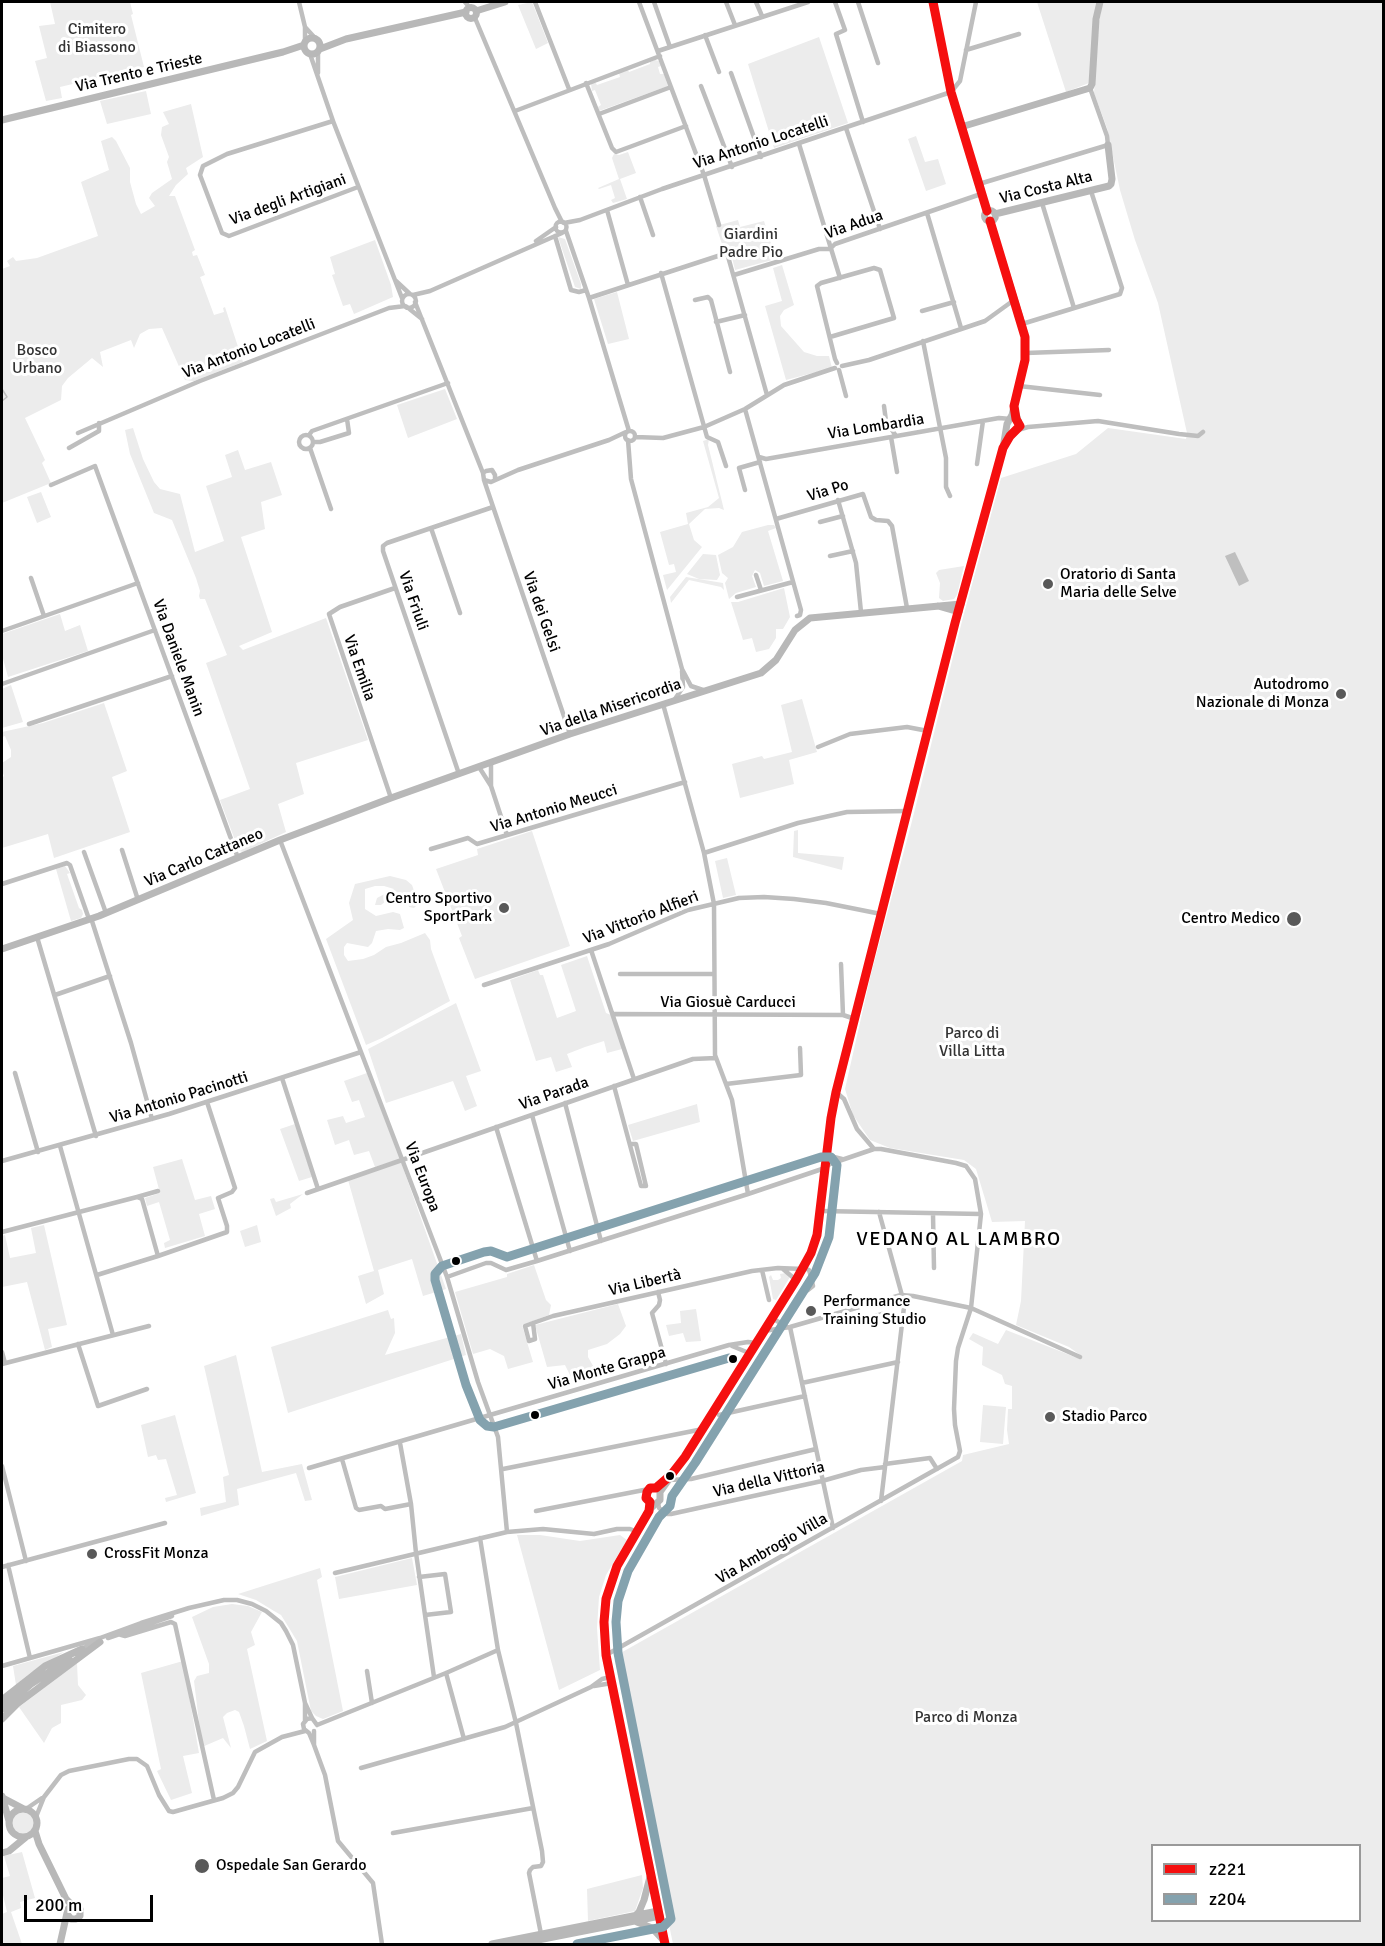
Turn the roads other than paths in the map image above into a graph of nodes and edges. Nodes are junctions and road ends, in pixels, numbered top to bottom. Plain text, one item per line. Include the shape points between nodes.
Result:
1 (298, 2) edge
2 (465, 2) edge
3 (505, 2) edge
4 (535, 2) edge
5 (639, 2) edge
6 (654, 2) edge
7 (726, 2) edge
8 (756, 2) edge
9 (808, 2) edge
10 (835, 2) edge
11 (858, 2) edge
12 (933, 2) edge
13 (976, 2) edge
14 (1100, 2) edge
15 (472, 12) junction
16 (762, 16) junction
17 (735, 25) junction
18 (306, 27) junction
19 (1019, 34) dead end
20 (705, 35) junction
21 (316, 39) junction
22 (346, 39) junction
23 (670, 46) junction
24 (306, 48) junction
25 (319, 50) junction
26 (966, 50) junction
27 (659, 53) junction
28 (878, 63) dead end
29 (719, 72) dead end
30 (732, 73) dead end
31 (318, 75) junction
32 (586, 83) junction
33 (701, 86) dead end
34 (671, 87) junction
35 (1090, 88) junction
36 (569, 89) junction
37 (951, 92) junction
38 (515, 111) junction
39 (599, 114) junction
40 (2, 120) edge
41 (333, 121) junction
42 (863, 122) junction
43 (686, 126) junction
44 (961, 127) junction
45 (846, 128) junction
46 (799, 144) junction
47 (1108, 146) junction
48 (761, 157) junction
49 (732, 167) junction
50 (704, 175) junction
51 (978, 185) junction
52 (358, 187) junction
53 (1091, 191) junction
54 (981, 194) junction
55 (640, 197) junction
56 (1042, 203) junction
57 (607, 210) junction
58 (927, 213) junction
59 (993, 218) junction
60 (580, 220) junction
61 (560, 224) junction
62 (719, 225) dead end
63 (880, 229) junction
64 (565, 231) junction
65 (653, 235) dead end
66 (555, 236) junction
67 (547, 239) junction
68 (556, 242) junction
69 (524, 248) junction
70 (830, 249) junction
71 (661, 273) junction
72 (734, 275) junction
73 (840, 278) junction
74 (394, 279) junction
75 (628, 285) junction
76 (586, 290) junction
77 (430, 291) junction
78 (411, 294) junction
79 (589, 298) junction
80 (402, 299) junction
81 (695, 300) dead end
82 (1014, 300) junction
83 (416, 302) junction
84 (954, 302) junction
85 (406, 307) junction
86 (389, 308) junction
87 (1074, 308) junction
88 (922, 311) dead end
89 (745, 315) junction
90 (424, 321) junction
91 (716, 322) junction
92 (1022, 324) junction
93 (961, 328) junction
94 (830, 338) junction
95 (922, 341) junction
96 (1109, 350) dead end
97 (1026, 353) junction
98 (838, 367) junction
99 (730, 372) dead end
100 (448, 383) junction
101 (1019, 386) junction
102 (767, 395) junction
103 (1100, 395) dead end
104 (846, 396) dead end
105 (884, 406) dead end
106 (745, 409) junction
107 (347, 419) junction
108 (983, 421) junction
109 (99, 423) junction
110 (1013, 425) junction
111 (704, 427) junction
112 (940, 428) junction
113 (1203, 432) dead end
114 (78, 433) dead end
115 (309, 435) junction
116 (630, 435) junction
117 (893, 436) junction
118 (313, 442) junction
119 (69, 448) dead end
120 (310, 448) junction
121 (759, 459) junction
122 (478, 461) junction
123 (977, 464) dead end
124 (726, 466) dead end
125 (518, 470) junction
126 (491, 471) junction
127 (897, 472) dead end
128 (483, 473) junction
129 (484, 480) junction
130 (493, 481) junction
131 (51, 485) dead end
132 (745, 490) dead end
133 (950, 496) dead end
134 (489, 498) junction
135 (838, 500) junction
136 (492, 507) junction
137 (331, 509) dead end
138 (843, 516) junction
139 (776, 519) junction
140 (820, 522) dead end
141 (431, 528) junction
142 (853, 550) junction
143 (830, 556) dead end
144 (756, 575) dead end
145 (31, 578) dead end
146 (793, 582) junction
147 (138, 583) junction
148 (395, 588) junction
149 (761, 590) junction
150 (737, 597) dead end
151 (961, 604) junction
152 (937, 605) junction
153 (907, 608) junction
154 (946, 609) junction
155 (861, 612) junction
156 (958, 612) junction
157 (460, 613) dead end
158 (44, 616) junction
159 (797, 616) dead end
160 (955, 623) junction
161 (155, 630) junction
162 (2, 631) edge
163 (682, 669) junction
164 (172, 676) junction
165 (689, 681) junction
166 (2, 684) edge
167 (682, 684) junction
168 (708, 690) junction
169 (689, 696) junction
170 (674, 700) junction
171 (663, 704) junction
172 (29, 724) dead end
173 (928, 731) junction
174 (570, 734) junction
175 (818, 747) dead end
176 (491, 763) junction
177 (480, 767) junction
178 (459, 774) junction
179 (685, 782) junction
180 (491, 786) junction
181 (392, 798) junction
182 (908, 811) junction
183 (507, 835) junction
184 (280, 840) junction
185 (431, 849) dead end
186 (122, 850) dead end
187 (84, 852) dead end
188 (704, 853) junction
189 (238, 858) junction
190 (2, 884) edge
191 (138, 900) junction
192 (714, 904) junction
193 (106, 913) junction
194 (881, 914) junction
195 (90, 919) junction
196 (37, 937) junction
197 (2, 949) edge
198 (591, 950) junction
199 (841, 964) dead end
200 (620, 974) dead end
201 (714, 974) junction
202 (110, 976) junction
203 (484, 985) dead end
204 (54, 995) junction
205 (614, 1014) junction
206 (714, 1015) junction
207 (843, 1015) junction
208 (855, 1019) junction
209 (800, 1048) dead end
210 (361, 1052) junction
211 (716, 1058) junction
212 (15, 1073) dead end
213 (282, 1078) junction
214 (634, 1080) junction
215 (726, 1084) junction
216 (614, 1086) junction
217 (836, 1092) junction
218 (207, 1102) junction
219 (565, 1103) junction
220 (532, 1115) junction
221 (152, 1119) junction
222 (496, 1127) junction
223 (96, 1136) junction
224 (630, 1144) junction
225 (60, 1146) junction
226 (874, 1149) junction
227 (38, 1152) junction
228 (826, 1155) junction
229 (845, 1159) junction
230 (402, 1160) junction
231 (2, 1161) edge
232 (825, 1168) junction
233 (318, 1190) junction
234 (158, 1191) dead end
235 (307, 1193) dead end
236 (748, 1194) junction
237 (136, 1197) junction
238 (821, 1211) junction
239 (879, 1212) junction
240 (78, 1213) junction
241 (933, 1214) junction
242 (981, 1214) junction
243 (2, 1232) edge
244 (601, 1241) junction
245 (570, 1251) junction
246 (158, 1256) junction
247 (537, 1261) junction
248 (778, 1268) junction
249 (934, 1268) dead end
250 (803, 1269) junction
251 (762, 1270) junction
252 (97, 1275) junction
253 (447, 1277) junction
254 (796, 1280) junction
255 (808, 1290) dead end
256 (658, 1292) junction
257 (901, 1295) junction
258 (769, 1300) dead end
259 (971, 1308) junction
260 (772, 1318) junction
261 (868, 1318) dead end
262 (903, 1319) junction
263 (533, 1323) dead end
264 (149, 1326) dead end
265 (790, 1327) junction
266 (764, 1331) junction
267 (113, 1335) junction
268 (756, 1343) junction
269 (78, 1344) junction
270 (729, 1345) junction
271 (2, 1352) edge
272 (749, 1353) junction
273 (1080, 1357) dead end
274 (898, 1362) junction
275 (3, 1363) edge
276 (666, 1364) junction
277 (802, 1383) junction
278 (147, 1389) dead end
279 (805, 1396) junction
280 (491, 1415) junction
281 (719, 1415) dead end
282 (703, 1429) junction
283 (400, 1443) junction
284 (816, 1449) junction
285 (342, 1459) junction
286 (885, 1465) junction
287 (2, 1466) edge
288 (309, 1468) dead end
289 (503, 1469) junction
290 (937, 1469) junction
291 (670, 1477) junction
292 (822, 1481) junction
293 (638, 1490) junction
294 (655, 1490) junction
295 (881, 1501) junction
296 (653, 1503) junction
297 (411, 1504) junction
298 (536, 1511) dead end
299 (165, 1523) dead end
300 (833, 1528) junction
301 (507, 1532) junction
302 (638, 1532) junction
303 (480, 1538) junction
304 (416, 1553) junction
305 (26, 1561) junction
306 (8, 1565) junction
307 (2, 1567) edge
308 (335, 1573) dead end
309 (419, 1577) junction
310 (425, 1616) junction
311 (141, 1625) junction
312 (118, 1634) junction
313 (100, 1640) junction
314 (82, 1649) junction
315 (498, 1650) junction
316 (606, 1655) junction
317 (30, 1658) junction
318 (58, 1665) junction
319 (2, 1666) edge
320 (367, 1671) dead end
321 (446, 1673) junction
322 (434, 1677) junction
323 (611, 1680) junction
324 (2, 1700) edge
325 (305, 1703) junction
326 (372, 1703) junction
327 (2, 1709) edge
328 (312, 1718) junction
329 (2, 1719) edge
330 (305, 1720) junction
331 (516, 1723) junction
332 (317, 1725) junction
333 (310, 1732) junction
334 (464, 1739) junction
335 (361, 1768) dead end
336 (2, 1797) edge
337 (44, 1797) junction
338 (214, 1800) junction
339 (534, 1808) junction
340 (25, 1809) junction
341 (36, 1816) junction
342 (9, 1821) junction
343 (393, 1833) dead end
344 (30, 1835) junction
345 (17, 1836) junction
346 (14, 1847) junction
347 (2, 1854) edge
348 (651, 1875) junction
349 (68, 1909) junction
350 (659, 1914) junction
351 (635, 1918) junction
352 (72, 1920) junction
353 (603, 1925) junction
354 (65, 1926) junction
355 (541, 1934) junction
356 (515, 1943) edge
357 (665, 1943) edge
358 (60, 1944) edge
359 (382, 1944) edge
360 (492, 1944) edge

1 - 18 street
2 - 15 street
3 - 15 street, Via Trento e Trieste
4 - 36 street
5 - 27 street
6 - 23 street
7 - 17 street
8 - 16 street
9 - 16 street
10 - 42 street via 844,30 836,34
11 - 28 street
12 - 37 street
13 - 26 street
14 - 35 street
15 - 22 street, Via Trento e Trieste
15 - 38 street
16 - 17 street
17 - 20 street
18 - 21 street
18 - 24 street
19 - 26 street
20 - 23 street
20 - 29 street
21 - 22 street, Via Trento e Trieste
21 - 24 street, Via Trento e Trieste via 310,38
21 - 25 street via 320,42
22 - 25 street, Via Trento e Trieste
23 - 27 street
24 - 25 street, Via Trento e Trieste
24 - 31 street
24 - 40 street, Via Trento e Trieste
25 - 31 street
26 - 37 street via 960,81
27 - 32 street
27 - 34 street
30 - 48 street
31 - 41 street
32 - 36 street
32 - 39 street
33 - 49 street
34 - 39 street
34 - 43 street
35 - 44 street
35 - 47 street, Via Costa Alta
36 - 38 street
37 - 42 street, Via Antonio Locatelli
37 - 44 street
38 - 61 street
39 - 43 street via 616,152
41 - 52 street
41 - 52 street, Via degli Artigiani via 227,154 203,165 200,175 222,233 229,236
42 - 45 street, Via Antonio Locatelli
43 - 50 street
44 - 51 street
45 - 46 street, Via Antonio Locatelli
45 - 63 street
46 - 48 street, Via Antonio Locatelli
46 - 70 street
47 - 51 street
47 - 53 street, Via Costa Alta via 1111,184
48 - 49 street, Via Antonio Locatelli
49 - 50 street, Via Antonio Locatelli
50 - 55 street, Via Antonio Locatelli
50 - 62 street
51 - 54 street
52 - 74 street
53 - 56 street, Via Costa Alta
53 - 87 street via 1122,288 1120,294
54 - 58 street, Via Adua
54 - 59 street via 987,211 993,211
55 - 57 street, Via Antonio Locatelli
55 - 65 street
56 - 59 street, Via Costa Alta
56 - 87 street
57 - 60 street, Via Antonio Locatelli
57 - 75 street
58 - 63 street, Via Adua
58 - 84 street
59 - 82 street
60 - 61 street, Via Antonio Locatelli
60 - 64 street, Via Antonio Locatelli
61 - 64 street
61 - 64 street via 558,231
61 - 69 street, Via Antonio Locatelli
63 - 70 street, Via Adua
64 - 66 street, Via Antonio Locatelli
64 - 76 street
66 - 67 street, Via Antonio Locatelli
66 - 68 street
67 - 68 street
67 - 69 street, Via Antonio Locatelli
68 - 76 street via 571,290
69 - 77 street, Via Antonio Locatelli
70 - 72 street, Via Adua
70 - 73 street
71 - 72 street via 727,253
71 - 75 street
71 - 111 street
72 - 89 street
73 - 94 street via 818,284
73 - 94 street via 874,268 880,270 894,318
74 - 78 street
74 - 80 street
75 - 79 street
76 - 79 street
77 - 78 street, Via Antonio Locatelli
77 - 83 street
78 - 80 street, Via Antonio Locatelli
78 - 83 street
79 - 116 street
80 - 85 street
80 - 86 street, Via Antonio Locatelli
81 - 91 street via 709,298
82 - 92 street
82 - 93 street via 992,317
83 - 85 street
83 - 90 street
84 - 88 street
84 - 93 street
85 - 86 street, Via Antonio Locatelli
85 - 90 street
86 - 109 street, Via Antonio Locatelli
87 - 92 street
89 - 91 street
89 - 102 street
90 - 100 street
91 - 99 street
92 - 97 street
93 - 95 street
94 - 98 street
95 - 98 street
95 - 112 street
96 - 97 street
97 - 101 street
98 - 102 street via 784,385
98 - 104 street
100 - 107 street
100 - 122 street
101 - 103 street
101 - 110 street
102 - 106 street
105 - 117 street
106 - 111 street
106 - 121 street
107 - 115 street
107 - 118 street via 350,433
108 - 110 street, Via Lombardia via 999,418
108 - 112 street, Via Lombardia
108 - 123 street
109 - 114 street, Via Antonio Locatelli
109 - 119 street via 99,431
110 - 113 street via 1098,421 1198,436
110 - 151 street via 1003,448
111 - 116 street via 663,438
111 - 124 street via 707,437 718,442
112 - 117 street, Via Lombardia
112 - 133 street
115 - 118 street
115 - 120 street via 302,435 298,444
116 - 125 street
116 - 163 street via 631,479
117 - 121 street, Via Lombardia
117 - 127 street
118 - 120 street
120 - 137 street
121 - 132 street via 739,468
121 - 139 street
122 - 126 street
122 - 128 street, Via dei Gelsi
125 - 126 street
125 - 130 street
126 - 128 street
126 - 130 street
128 - 129 street, Via dei Gelsi
129 - 130 street
129 - 134 street, Via dei Gelsi
130 - 134 street
131 - 147 street, Via Daniele Manin via 95,466
134 - 136 street, Via dei Gelsi
135 - 138 street
135 - 139 street, Via Po
135 - 153 street, Via Po via 863,494 871,517 891,523
136 - 141 street, Via Friuli
136 - 174 street, Via dei Gelsi
138 - 140 street
138 - 142 street
139 - 146 street
141 - 148 street, Via Friuli via 383,546
141 - 157 street
142 - 143 street
142 - 155 street
144 - 149 street
145 - 158 street
146 - 149 street
146 - 159 street via 801,610
147 - 158 street
147 - 161 street, Via Daniele Manin
148 - 178 street, Via Friuli
148 - 181 street, Via Emilia via 329,614
149 - 150 street
151 - 152 street, Via della Misericordia
151 - 156 street
152 - 153 street, Via della Misericordia
152 - 154 street, Via della Misericordia
153 - 155 street, Via della Misericordia
154 - 156 street, Via della Misericordia
154 - 160 street
155 - 168 street, Via della Misericordia via 810,618 795,630 769,668
156 - 160 street
158 - 162 street
160 - 173 street
161 - 164 street, Via Daniele Manin
161 - 166 street
163 - 165 street
163 - 167 street
164 - 172 street
164 - 189 street, Via Daniele Manin
165 - 168 street via 691,686
165 - 169 street
167 - 169 street
167 - 170 street
168 - 169 street, Via della Misericordia
169 - 170 street, Via della Misericordia
170 - 171 street, Via della Misericordia
171 - 174 street, Via della Misericordia
171 - 179 street
173 - 175 street via 907,727 850,734
173 - 182 street
174 - 176 street, Via della Misericordia
176 - 177 street, Via della Misericordia
176 - 180 street
177 - 178 street, Via della Misericordia
177 - 180 street
178 - 181 street, Via della Misericordia
179 - 183 street, Via Antonio Meucci
179 - 188 street
180 - 183 street
181 - 184 street, Via della Misericordia
182 - 188 street via 848,812 798,823
182 - 194 street
183 - 185 street, Via Antonio Meucci via 477,844 468,838
184 - 189 street, Via Carlo Cattaneo
184 - 210 street, Via Europa
186 - 191 street, Via Carlo Cattaneo
187 - 193 street
188 - 192 street
189 - 191 street, Via Carlo Cattaneo
190 - 195 street via 63,864 70,866
191 - 193 street, Via Carlo Cattaneo
192 - 194 street, Via Vittorio Alfieri via 764,897
192 - 198 street, Via Vittorio Alfieri via 688,910
192 - 201 street
193 - 195 street, Via Carlo Cattaneo
194 - 208 street
195 - 196 street, Via Carlo Cattaneo
195 - 202 street
196 - 197 street, Via Carlo Cattaneo
196 - 204 street
198 - 203 street, Via Vittorio Alfieri
198 - 205 street
199 - 207 street
200 - 201 street
201 - 206 street
202 - 204 street
202 - 221 street
204 - 223 street
205 - 206 street, Via Giosuè Carducci
205 - 214 street
206 - 207 street, Via Giosuè Carducci
206 - 211 street
207 - 208 street, Via Giosuè Carducci
208 - 217 street
209 - 215 street via 801,1075
210 - 213 street, Via Antonio Pacinotti
210 - 230 street, Via Europa
211 - 214 street, Via Parada via 693,1059
211 - 215 street
212 - 227 street
213 - 218 street, Via Antonio Pacinotti
213 - 233 street
214 - 216 street, Via Parada
215 - 236 street
216 - 219 street, Via Parada
216 - 224 street
217 - 226 street via 844,1099 857,1129
217 - 228 street
218 - 221 street, Via Antonio Pacinotti
218 - 246 street via 235,1191 218,1198 227,1232
219 - 220 street, Via Parada
219 - 244 street
220 - 222 street, Via Parada
220 - 245 street
221 - 223 street, Via Antonio Pacinotti
222 - 230 street, Via Parada
222 - 247 street
223 - 225 street, Via Antonio Pacinotti
224 - 224 street via 641,1186 644,1187 647,1185 636,1144
225 - 227 street, Via Antonio Pacinotti
225 - 240 street
226 - 229 street
226 - 242 street via 966,1166 975,1179
227 - 231 street, Via Antonio Pacinotti
228 - 229 street
228 - 232 street
229 - 232 street
230 - 233 street, Via Parada
230 - 253 street, Via Europa
232 - 236 street
232 - 238 street
233 - 235 street, Via Parada
234 - 237 street
236 - 244 street
237 - 240 street
237 - 246 street via 142,1199
238 - 239 street
238 - 250 street via 817,1235
239 - 241 street
239 - 257 street
240 - 243 street
240 - 252 street
241 - 242 street
241 - 249 street
242 - 259 street
244 - 245 street
245 - 247 street
246 - 252 street
247 - 253 street via 506,1270 486,1263
248 - 250 street, Via Libertà
248 - 251 street, Via Libertà
248 - 254 street via 786,1269
250 - 254 street
250 - 255 street via 809,1270 811,1277 813,1286
251 - 256 street, Via Libertà
251 - 258 street
252 - 267 street
253 - 280 street, Via Europa
254 - 260 street
256 - 263 street, Via Libertà
256 - 276 street via 659,1305 652,1313
257 - 259 street
257 - 262 street
257 - 265 street
259 - 273 street
259 - 290 street, Via Ambrogio Villa via 956,1361 955,1425 960,1454
260 - 265 street
260 - 266 street
261 - 262 street via 886,1313
262 - 274 street
264 - 267 street
265 - 266 street
265 - 277 street
266 - 268 street
267 - 269 street
268 - 270 street, Via Monte Grappa
268 - 272 street
269 - 275 street
269 - 278 street via 98,1406
270 - 272 street
270 - 276 street, Via Monte Grappa
271 - 275 street
272 - 282 street
274 - 277 street
274 - 286 street
276 - 280 street, Via Monte Grappa
277 - 279 street
279 - 281 street
279 - 284 street
280 - 283 street, Via Monte Grappa
280 - 289 street, Via Europa
282 - 289 street
282 - 291 street
283 - 285 street, Via Monte Grappa
283 - 297 street
284 - 291 street via 691,1479
284 - 292 street
285 - 288 street, Via Monte Grappa
285 - 297 street via 359,1510
286 - 290 street, Via della Vittoria via 930,1458
286 - 292 street, Via della Vittoria
286 - 295 street
287 - 305 street
289 - 301 street, Via Europa
290 - 295 street, Via Ambrogio Villa
291 - 294 street
292 - 296 street, Via della Vittoria via 671,1514
292 - 300 street
293 - 294 street
293 - 296 street
293 - 298 street
294 - 296 street via 661,1497
294 - 296 street via 646,1492
295 - 300 street, Via Ambrogio Villa
296 - 302 street
297 - 304 street
299 - 305 street
300 - 316 street, Via Ambrogio Villa
301 - 302 street
301 - 303 street
302 - 316 street via 610,1586 604,1616
303 - 304 street
303 - 315 street
304 - 308 street
304 - 309 street
305 - 306 street
306 - 307 street
306 - 317 street
309 - 310 street
309 - 310 street via 445,1574 451,1612
310 - 322 street
311 - 312 street
311 - 313 street
311 - 325 street via 208,1603 230,1600 252,1604 281,1623 293,1645
312 - 313 street
312 - 338 street via 175,1624
313 - 314 street
313 - 317 street
313 - 318 street
313 - 329 street
314 - 318 street
314 - 324 street via 45,1666
315 - 321 street
315 - 331 street
316 - 323 street
317 - 319 street
318 - 327 street
320 - 326 street
321 - 322 street
321 - 334 street
322 - 326 street
323 - 331 street
323 - 348 street
325 - 328 street
325 - 330 street
326 - 332 street
328 - 330 street
328 - 332 street
330 - 333 street via 303,1727
331 - 334 street
331 - 339 street
332 - 333 street
333 - 338 street via 272,1741 252,1756 233,1793
333 - 359 street via 325,1775 338,1841 373,1883
334 - 335 street
336 - 340 street
336 - 342 street
337 - 338 street via 56,1779 69,1771 137,1759 147,1766 169,1811
337 - 340 street
337 - 341 street
339 - 343 street
339 - 355 street via 543,1862 529,1873
340 - 341 street
340 - 342 street via 15,1812
341 - 344 street via 37,1824
342 - 345 street
344 - 345 street
344 - 346 street
344 - 349 street via 39,1844
345 - 346 street
346 - 347 street
348 - 350 street
348 - 351 street
349 - 352 street
349 - 352 street via 77,1906 81,1911
349 - 354 street
350 - 351 street
350 - 357 street
351 - 353 street
351 - 357 street via 652,1928
352 - 354 street
353 - 355 street
353 - 356 street
354 - 358 street
355 - 356 street
356 - 360 street

